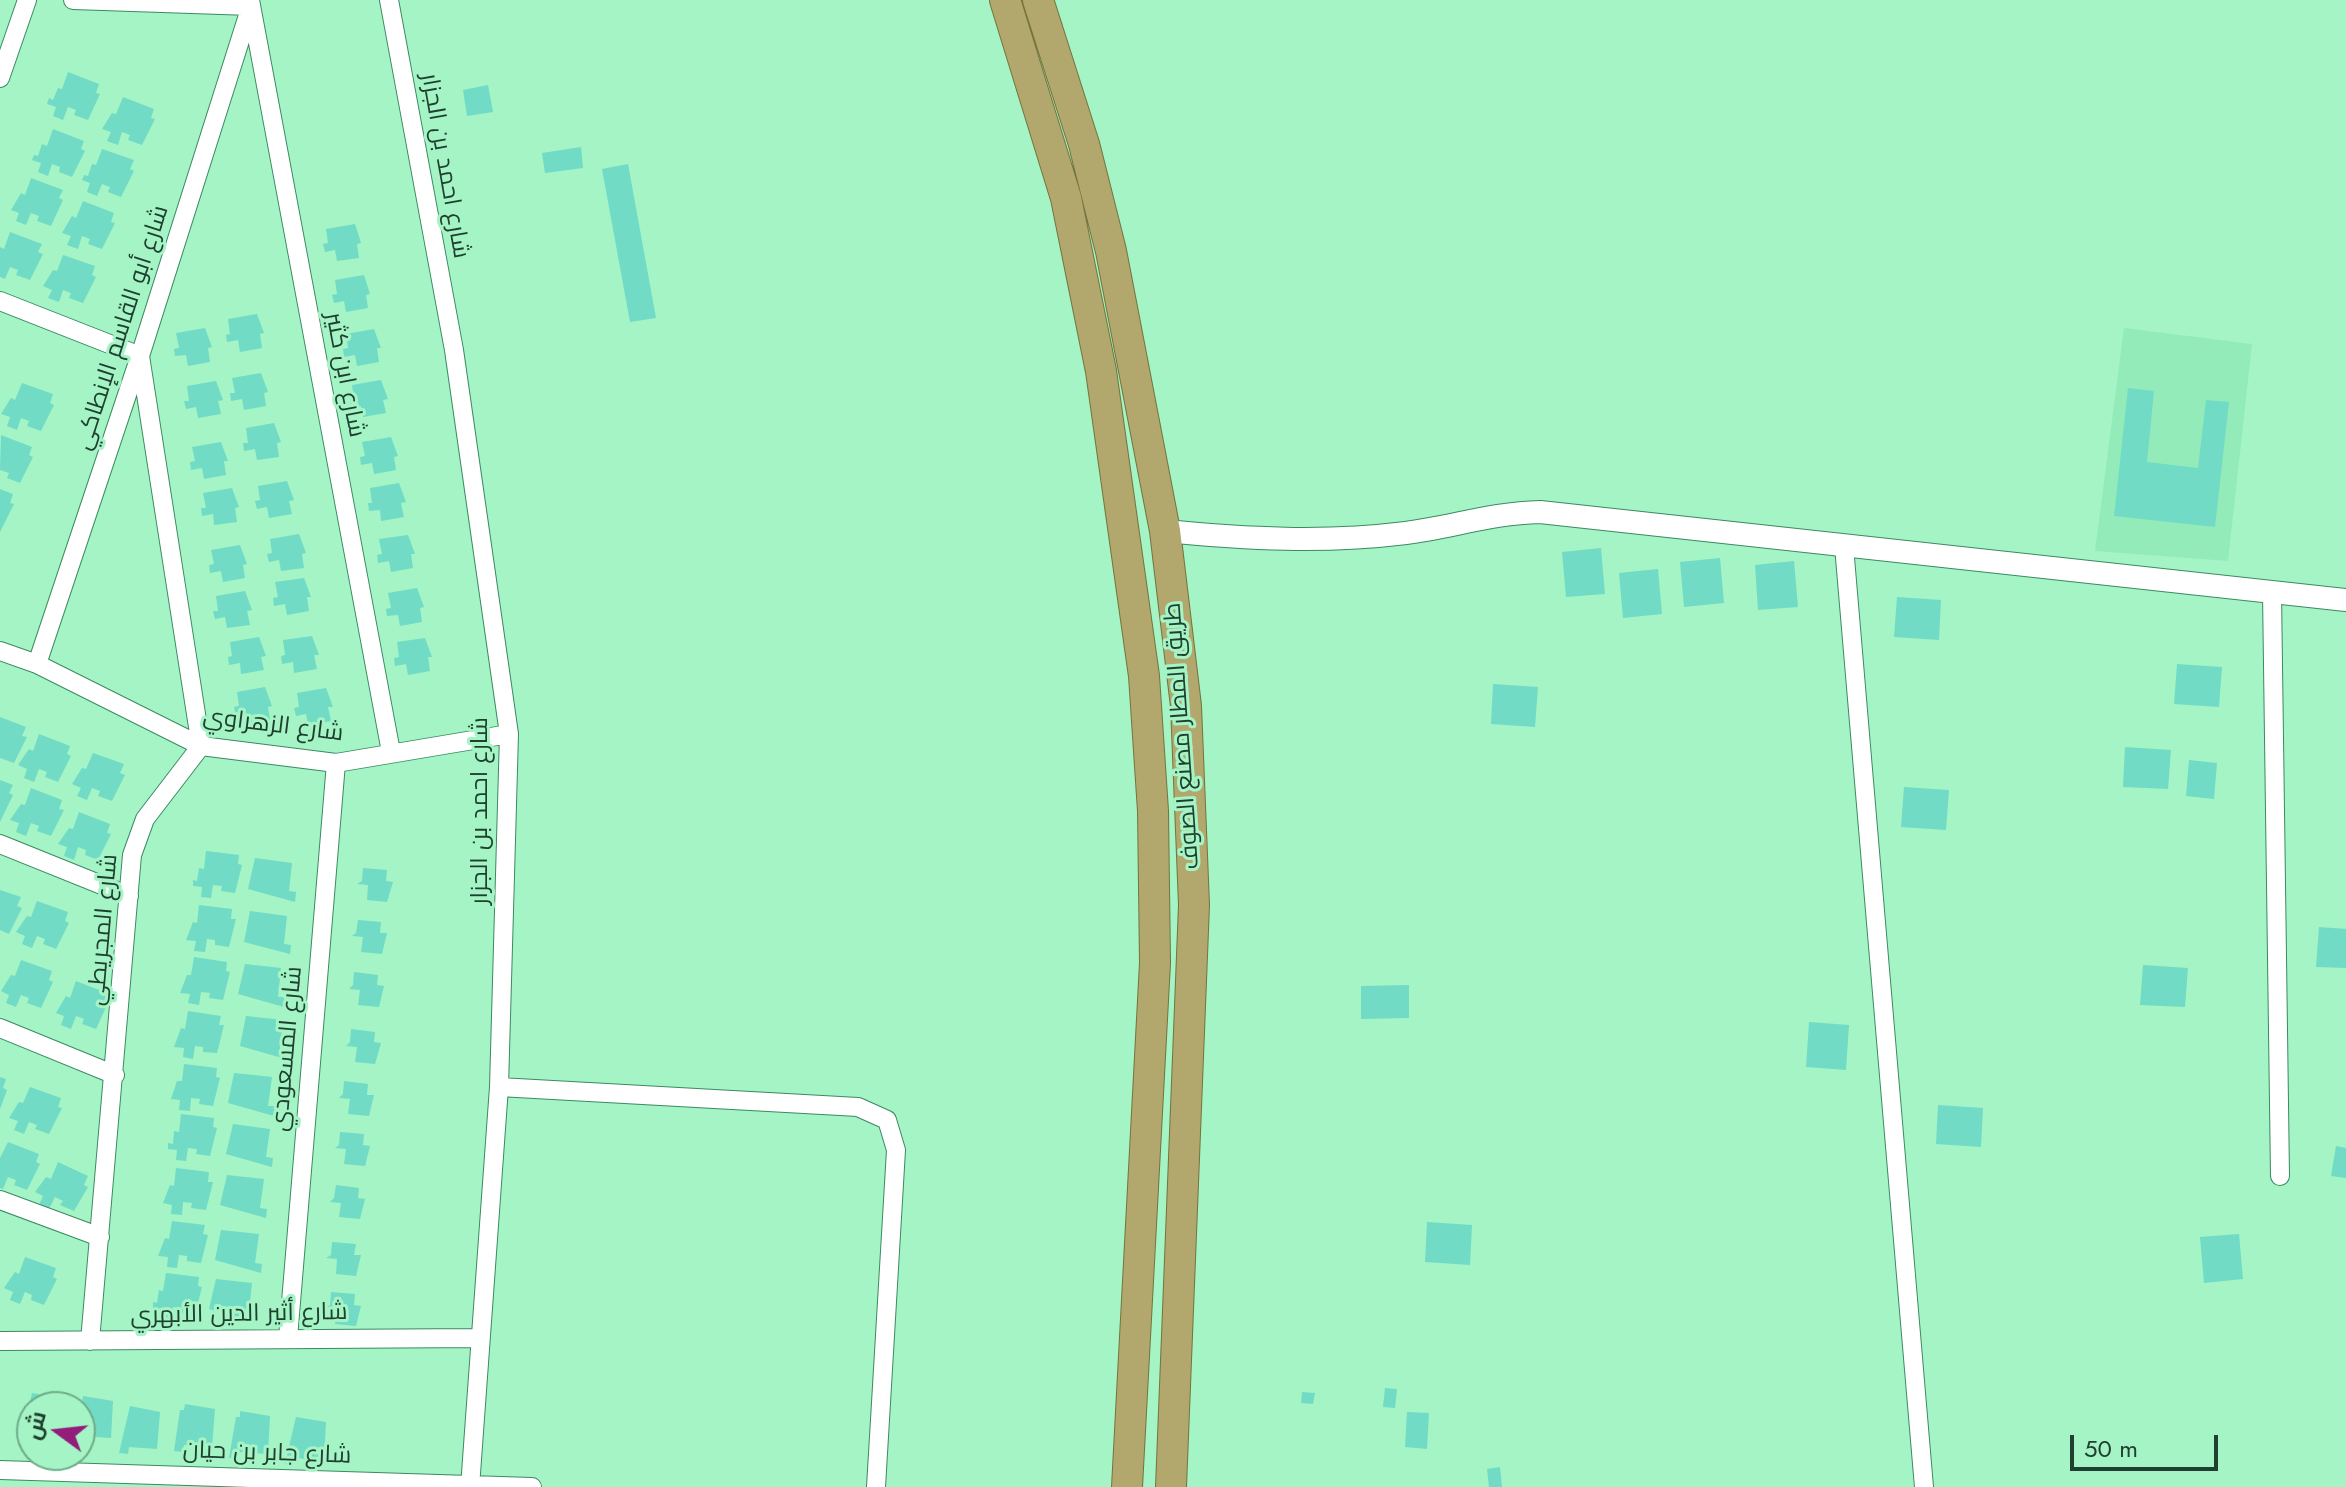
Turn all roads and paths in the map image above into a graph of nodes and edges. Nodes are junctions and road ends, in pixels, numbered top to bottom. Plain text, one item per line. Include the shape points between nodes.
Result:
1 (27, 0) edge
2 (73, 0) edge
3 (389, 0) edge
4 (1005, 0) edge
5 (1038, 0) edge
6 (250, 3) edge
7 (0, 78) edge
8 (0, 301) edge
9 (140, 356) junction
10 (1165, 531) junction
11 (1844, 546) junction
12 (2272, 592) junction
13 (2346, 600) edge
14 (0, 651) edge
15 (37, 664) junction
16 (509, 734) junction
17 (201, 746) junction
18 (391, 752) junction
19 (336, 763) junction
20 (0, 844) edge
21 (129, 896) junction
22 (0, 1028) edge
23 (115, 1075) junction
24 (499, 1087) junction
25 (2280, 1176) dead end
26 (0, 1200) edge
27 (100, 1237) junction
28 (288, 1338) junction
29 (478, 1338) junction
30 (0, 1341) edge
31 (90, 1341) junction
32 (0, 1470) edge
33 (470, 1486) edge
34 (532, 1487) edge
35 (876, 1487) edge
36 (1127, 1487) edge
37 (1171, 1487) edge
38 (1924, 1487) edge

1 - 7 street
2 - 6 street
3 - 16 street, شارع احمد بن الجزار via 454,350
4 - 36 highway, طريق المطار مصنع الصوف via 1069,212 1101,371 1144,676 1155,963
5 - 10 highway, طريق المطار مصنع الصوف via 1099,197
6 - 9 street, شارع أبو القاسم الإنطاكي
6 - 18 street, شارع ابن كثير
8 - 9 street
9 - 15 street, شارع أبو القاسم الإنطاكي
9 - 17 street
10 - 11 street via 1285,541 1343,539 1443,528 1500,513 1540,512
10 - 37 highway, طريق المطار مصنع الصوف via 1186,706 1194,905
11 - 12 street
11 - 38 street
12 - 13 street
12 - 25 street
14 - 15 street, شارع الزهراوي
15 - 17 street, شارع الزهراوي
16 - 18 street, شارع الزهراوي
16 - 24 street, شارع احمد بن الجزار
17 - 19 street, شارع الزهراوي
17 - 21 street, شارع المجريطي via 145,819 132,855
18 - 19 street, شارع الزهراوي
19 - 28 street, شارع المسعودي
20 - 21 street
21 - 23 street, شارع المجريطي
22 - 23 street
23 - 27 street, شارع المجريطي
24 - 29 street, شارع احمد بن الجزار
24 - 35 street via 858,1107 887,1120 896,1150
26 - 27 street
27 - 31 street, شارع المجريطي
28 - 29 street, شارع أثير الدين الأبهري
28 - 31 street, شارع أثير الدين الأبهري
29 - 33 street, شارع احمد بن الجزار
30 - 31 street, شارع أثير الدين الأبهري
32 - 33 street, شارع جابر بن حيان
33 - 34 street, شارع جابر بن حيان

